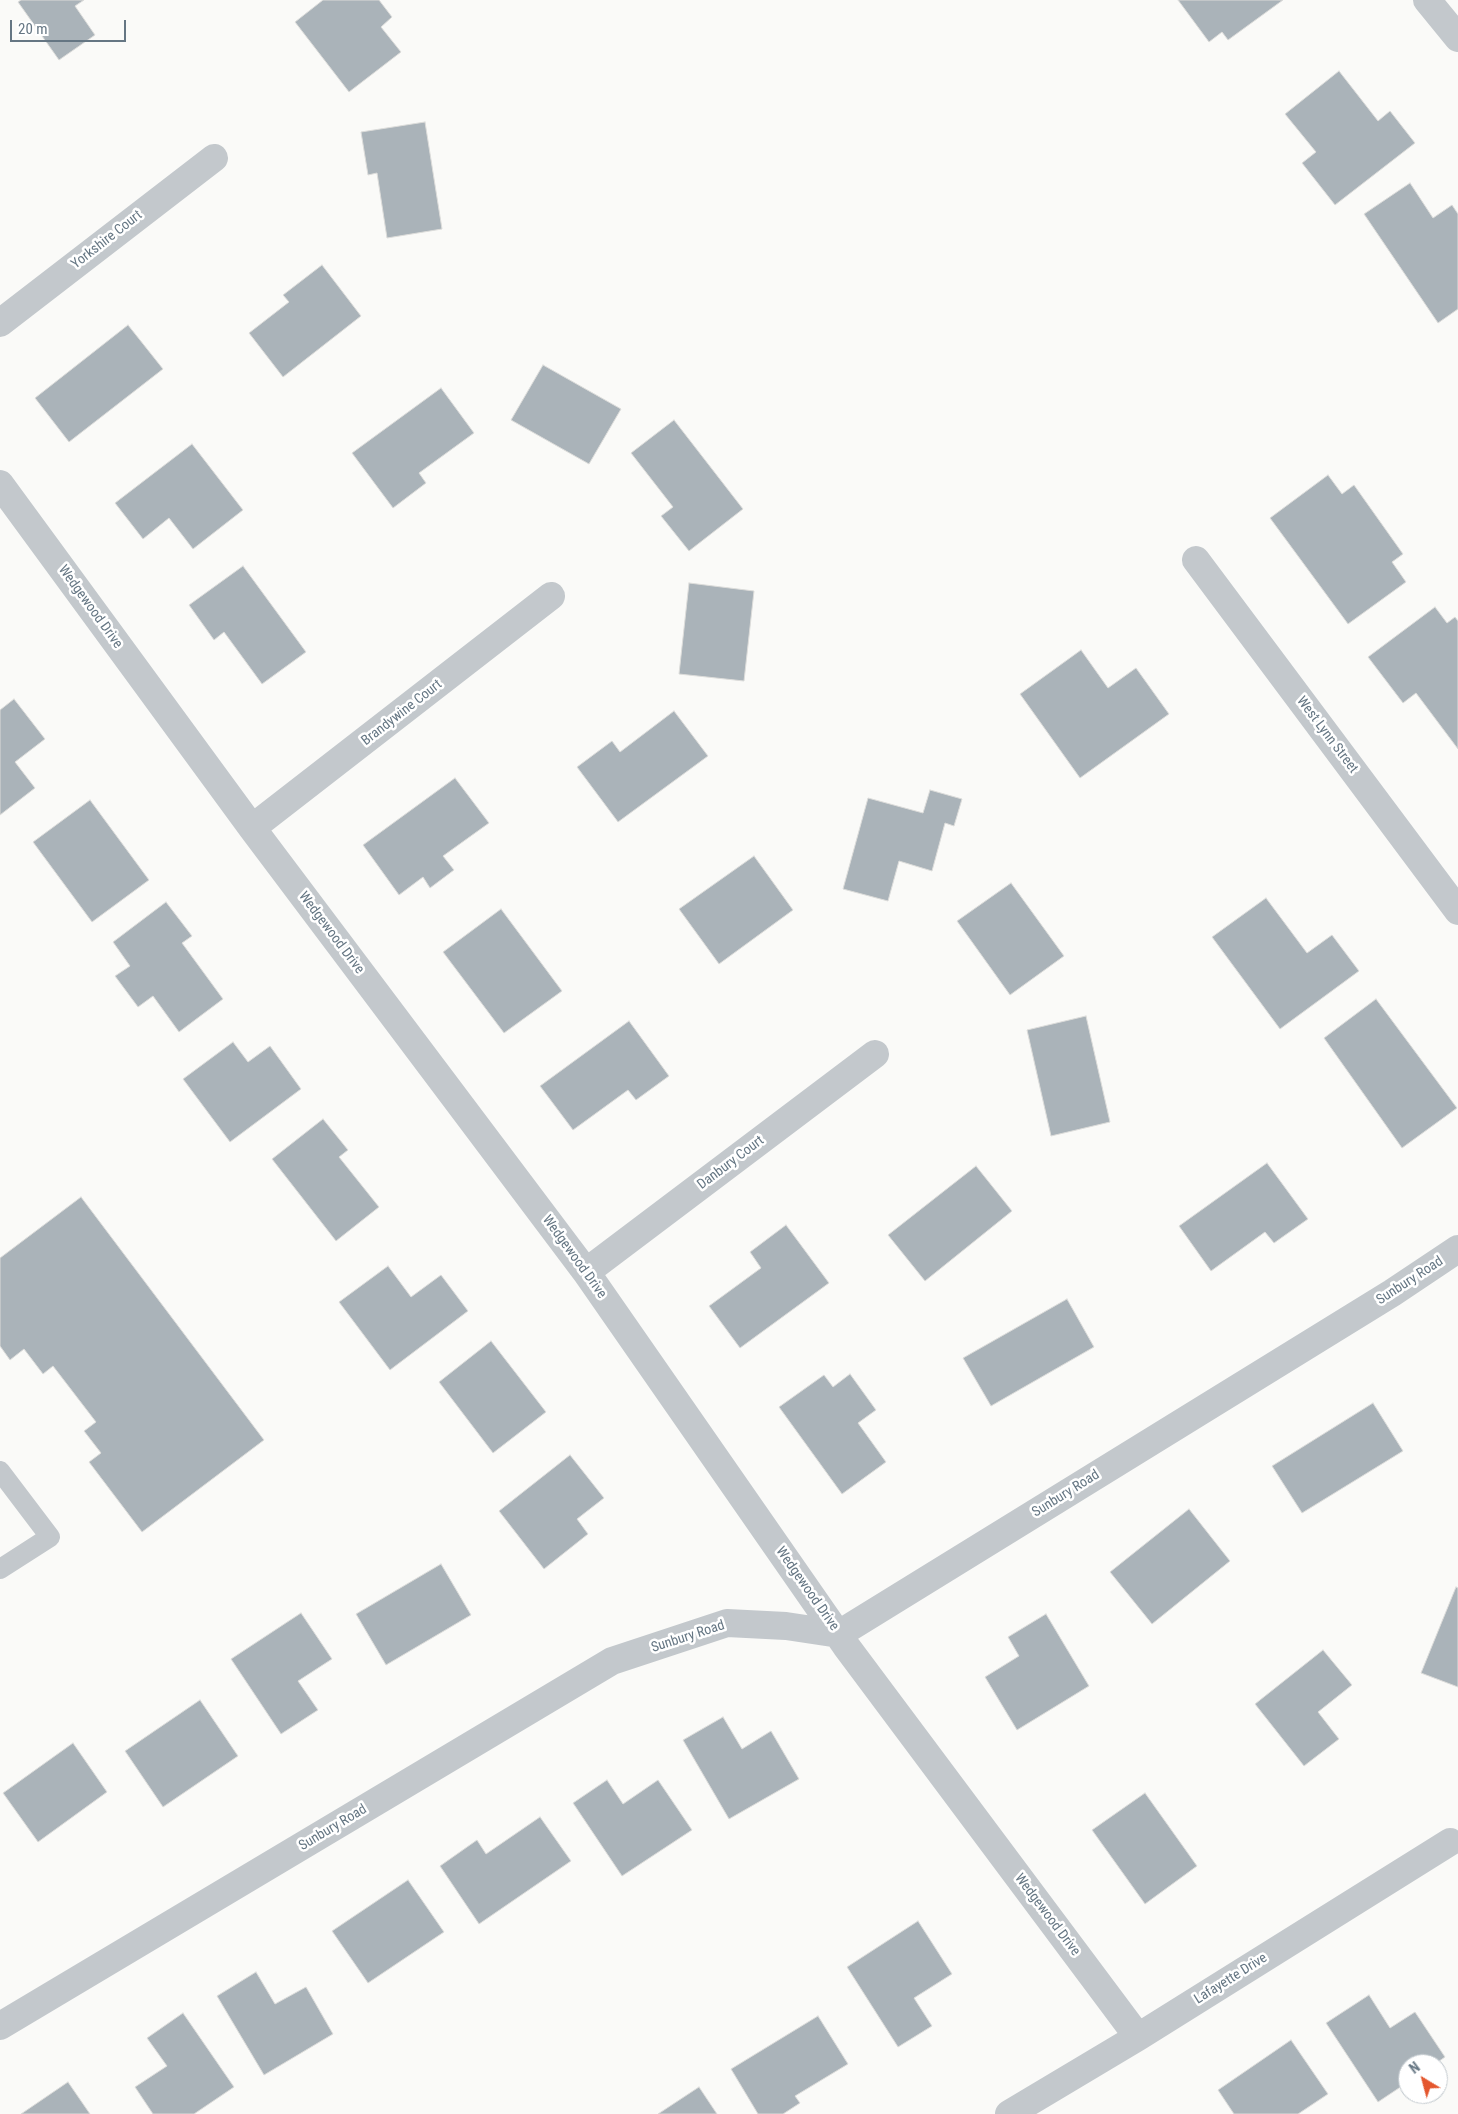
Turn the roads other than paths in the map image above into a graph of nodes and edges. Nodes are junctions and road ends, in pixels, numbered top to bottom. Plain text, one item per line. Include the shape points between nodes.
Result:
1 (1426, 0) edge
2 (1458, 38) edge
3 (214, 158) dead end
4 (0, 323) edge
5 (0, 484) edge
6 (1196, 560) dead end
7 (551, 596) dead end
8 (252, 828) junction
9 (1458, 910) edge
10 (875, 1054) dead end
11 (1458, 1249) edge
12 (586, 1272) junction
13 (0, 1471) edge
14 (0, 1569) edge
15 (839, 1634) junction
16 (1450, 1842) dead end
17 (0, 2026) edge
18 (1138, 2037) junction
19 (1009, 2114) edge

1 - 2 street
3 - 4 street, Yorkshire Court
5 - 8 street, Wedgewood Drive
6 - 9 street, West Lynn Street
7 - 8 street, Brandywine Court
8 - 12 street, Wedgewood Drive
10 - 12 street, Danbury Court
11 - 15 street, Sunbury Road via 1392,1293
12 - 15 street, Wedgewood Drive
13 - 14 lane via 50,1537
15 - 17 street, Sunbury Road via 786,1626 726,1623 612,1662
15 - 18 street, Wedgewood Drive
16 - 18 street, Lafayette Drive
18 - 19 street, Lafayette Drive

